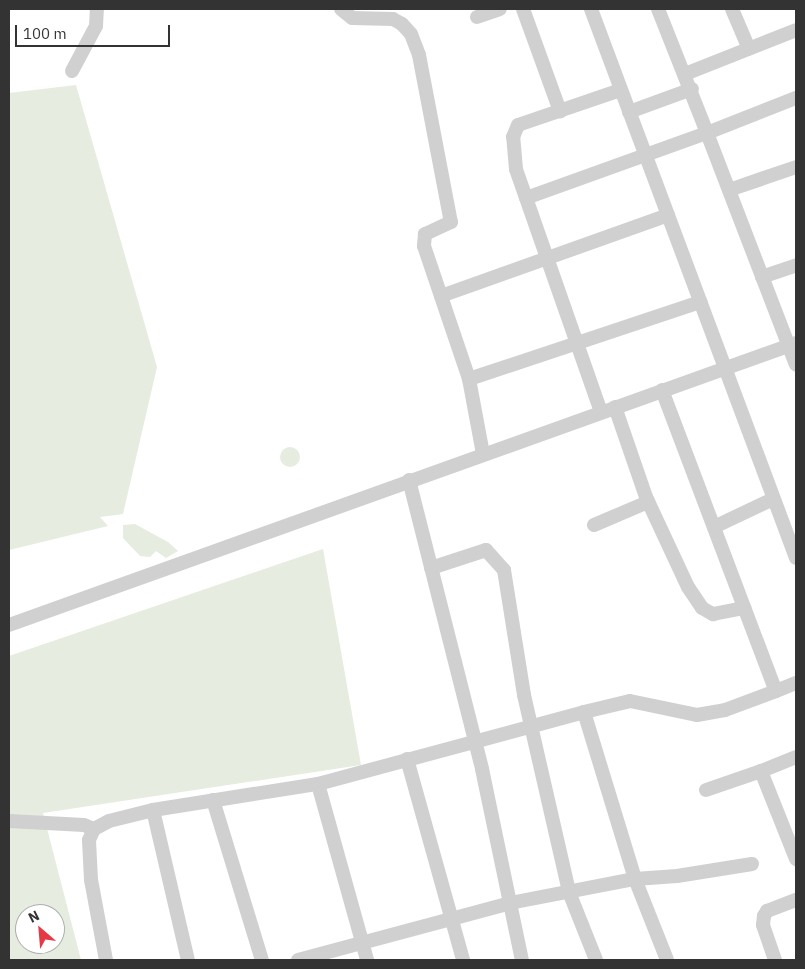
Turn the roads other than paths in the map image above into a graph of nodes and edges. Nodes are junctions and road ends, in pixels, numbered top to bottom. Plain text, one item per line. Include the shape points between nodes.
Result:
1 (97, 9) edge
2 (341, 9) edge
3 (500, 9) edge
4 (523, 9) edge
5 (591, 9) edge
6 (658, 9) edge
7 (732, 9) edge
8 (477, 17) dead end
9 (796, 30) edge
10 (749, 49) junction
11 (72, 71) dead end
12 (684, 74) junction
13 (692, 89) junction
14 (620, 90) junction
15 (796, 98) edge
16 (560, 111) junction
17 (629, 112) junction
18 (707, 132) junction
19 (646, 154) junction
20 (795, 172) edge
21 (729, 190) junction
22 (526, 198) junction
23 (668, 215) junction
24 (548, 258) junction
25 (796, 265) edge
26 (762, 277) junction
27 (441, 296) junction
28 (701, 302) junction
29 (577, 343) junction
30 (792, 344) edge
31 (796, 365) edge
32 (725, 368) junction
33 (469, 380) junction
34 (662, 390) junction
35 (615, 407) junction
36 (601, 412) junction
37 (482, 454) junction
38 (409, 480) junction
39 (773, 499) junction
40 (648, 502) junction
41 (594, 524) dead end
42 (714, 527) junction
43 (796, 558) edge
44 (431, 568) junction
45 (744, 608) junction
46 (9, 625) edge
47 (796, 684) edge
48 (776, 691) junction
49 (584, 712) junction
50 (532, 726) junction
51 (474, 739) junction
52 (796, 757) edge
53 (407, 759) junction
54 (762, 771) junction
55 (318, 784) junction
56 (706, 790) dead end
57 (213, 800) junction
58 (153, 810) junction
59 (9, 820) edge
60 (94, 829) junction
61 (796, 859) edge
62 (752, 864) dead end
63 (634, 879) junction
64 (569, 892) junction
65 (796, 900) edge
66 (510, 903) junction
67 (452, 919) junction
68 (362, 941) junction
69 (106, 960) edge
70 (188, 960) edge
71 (262, 960) edge
72 (298, 960) edge
73 (367, 960) edge
74 (463, 960) edge
75 (522, 960) edge
76 (596, 960) edge
77 (667, 960) edge
78 (775, 960) edge

1 - 11 street via 96,26
2 - 27 street via 352,18 393,19 402,24 411,34 419,55 450,213 446,227 425,234 424,246
3 - 8 street
4 - 16 street
5 - 14 street
6 - 12 street
7 - 10 street
9 - 10 street
10 - 12 street
12 - 13 street
13 - 17 street
13 - 18 street
14 - 16 street
14 - 17 street
15 - 18 street
16 - 22 street via 518,125 513,130 516,169
17 - 19 street
18 - 19 street
18 - 21 street
19 - 22 street
19 - 23 street
20 - 21 street
21 - 26 street
22 - 24 street
23 - 24 street
23 - 28 street
24 - 27 street
24 - 29 street
25 - 26 street
26 - 30 street
27 - 33 street
28 - 29 street
28 - 32 street
29 - 33 street
29 - 36 street
30 - 31 street
30 - 32 street
32 - 34 street
32 - 39 street
33 - 37 street
34 - 35 street
34 - 42 street
35 - 36 street
35 - 40 street
36 - 37 street
37 - 38 street
38 - 44 street
38 - 46 street
39 - 42 street
39 - 43 street
40 - 41 street
40 - 45 street via 674,561 702,608 713,614
42 - 45 street
44 - 50 street via 486,550 499,561 507,580
44 - 51 street
45 - 48 street
47 - 48 street
48 - 49 street via 725,710 697,715 630,701
49 - 50 street
49 - 63 street
50 - 51 street
50 - 64 street
51 - 53 street
51 - 66 street
52 - 54 street
53 - 55 street
53 - 67 street
54 - 56 street
54 - 61 street
55 - 57 street
55 - 68 street
57 - 58 street
57 - 71 street
58 - 60 street via 109,821
58 - 70 street
59 - 60 street via 84,825
60 - 69 street via 89,840 91,880
62 - 63 street
63 - 64 street
63 - 77 street
64 - 66 street
64 - 76 street
65 - 78 street via 767,911 764,916 763,925
66 - 67 street
66 - 75 street
67 - 68 street
67 - 74 street
68 - 72 street
68 - 73 street

